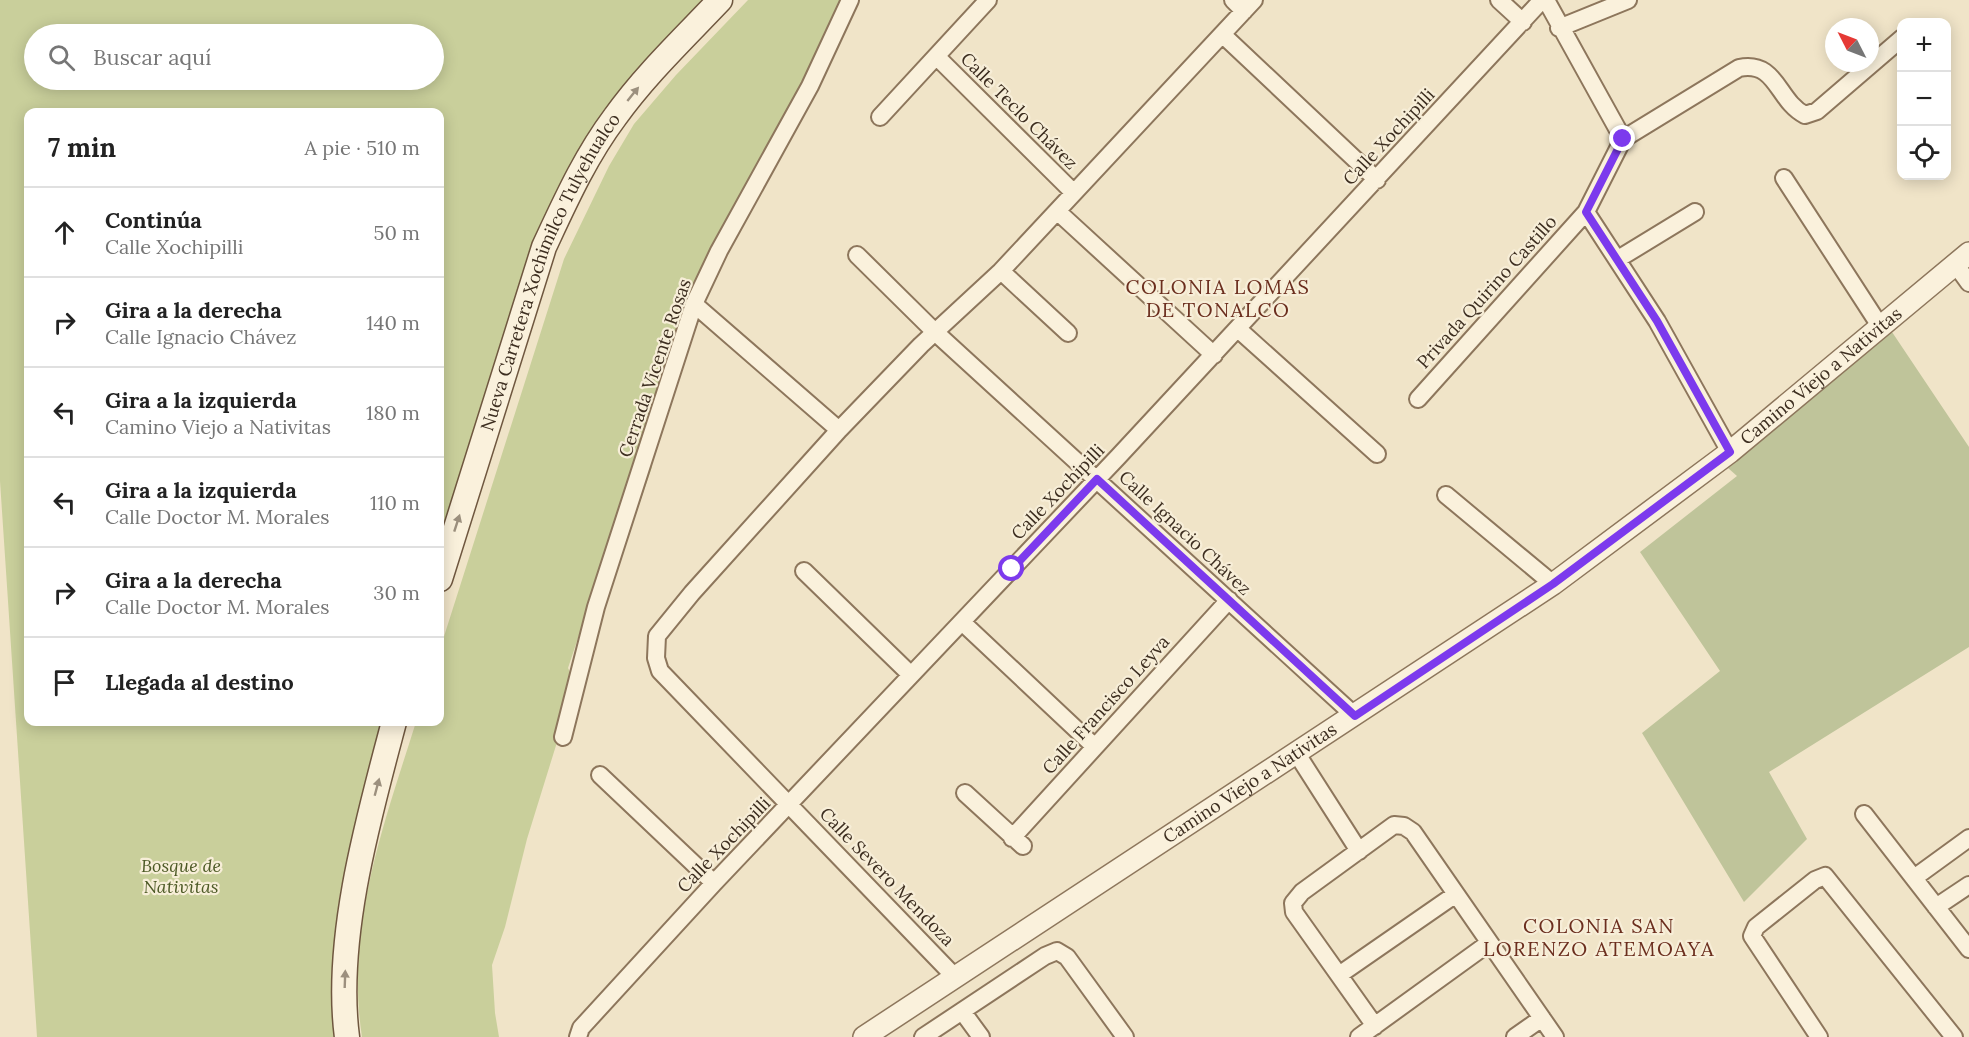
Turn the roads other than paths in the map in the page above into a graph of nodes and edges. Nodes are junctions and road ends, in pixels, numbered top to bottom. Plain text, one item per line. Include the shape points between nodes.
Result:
1 (720, 0) edge
2 (850, 0) edge
3 (988, 0) edge
4 (1499, 0) edge
5 (1544, 0) edge
6 (1628, 0) edge
7 (1244, 4) edge
8 (1523, 22) junction
9 (1560, 28) junction
10 (1223, 35) junction
11 (1897, 42) edge
12 (937, 57) junction
13 (880, 117) dead end
14 (1623, 139) junction
15 (1784, 178) dead end
16 (1377, 180) junction
17 (1073, 192) junction
18 (1057, 210) junction
19 (1586, 212) junction
20 (1695, 212) dead end
21 (857, 255) dead end
22 (1618, 259) junction
23 (1962, 259) edge
24 (1001, 271) junction
25 (1969, 283) edge
26 (694, 304) junction
27 (1880, 326) junction
28 (1238, 329) junction
29 (935, 332) junction
30 (1068, 333) dead end
31 (1214, 355) junction
32 (1418, 399) dead end
33 (839, 430) junction
34 (1730, 452) junction
35 (1377, 454) dead end
36 (1097, 479) junction
37 (1446, 495) dead end
38 (444, 566) edge
39 (804, 571) dead end
40 (1553, 584) junction
41 (1229, 600) junction
42 (962, 622) junction
43 (911, 675) junction
44 (1355, 716) junction
45 (393, 726) edge
46 (563, 737) dead end
47 (1095, 747) junction
48 (1297, 754) junction
49 (600, 775) dead end
50 (965, 793) dead end
51 (790, 804) junction
52 (1864, 814) dead end
53 (1969, 838) edge
54 (1359, 851) junction
55 (1914, 878) junction
56 (714, 883) junction
57 (1969, 885) edge
58 (1456, 894) junction
59 (1936, 907) junction
60 (1489, 943) junction
61 (1968, 947) edge
62 (1339, 975) junction
63 (955, 977) junction
64 (962, 1011) junction
65 (1542, 1018) junction
66 (1375, 1026) junction
67 (348, 1037) edge
68 (578, 1037) edge
69 (864, 1037) edge
70 (923, 1037) edge
71 (981, 1037) edge
72 (1125, 1037) edge
73 (1359, 1037) edge
74 (1515, 1037) edge
75 (1555, 1037) edge
76 (1819, 1037) edge
77 (1954, 1037) edge

38 -> 1 main road, Nueva Carretera Xochimilco Tulyehualco via 544,247 564,202 615,116
2 - 26 street, Cerrada Vicente Rosas via 810,86
3 - 12 street
4 - 8 street
5 - 8 street, Calle Xochipilli
5 - 9 street
6 - 9 street
7 - 10 street
8 - 16 street, Calle Xochipilli
9 - 14 street
10 - 16 street
10 - 17 street
11 - 14 street via 1817,111 1805,115 1797,111 1766,72 1752,65 1739,68
12 - 13 street
12 - 17 street, Calle Teclo Chávez
14 - 19 street, Privada Quirino Castillo
15 - 27 street
16 - 28 street, Calle Xochipilli
17 - 18 street
18 - 24 street
18 - 31 street
19 - 22 street
19 - 32 street, Privada Quirino Castillo
20 - 22 street
21 - 29 street, Calle Ignacio Chávez
22 - 34 street
23 - 25 street
23 - 27 street, Camino Viejo a Nativitas
24 - 29 street
24 - 30 street
26 - 33 street
26 - 46 street, Cerrada Vicente Rosas via 596,607
27 - 34 street, Camino Viejo a Nativitas
28 - 31 street, Calle Xochipilli
28 - 35 street
29 - 33 street
29 - 36 street, Calle Ignacio Chávez
31 - 36 street, Calle Xochipilli
33 - 51 street, Calle Severo Mendoza via 657,636 660,671
34 - 40 street, Camino Viejo a Nativitas
36 - 41 street, Calle Ignacio Chávez
36 - 42 street, Calle Xochipilli
37 - 40 street
39 - 43 street
40 - 44 street, Camino Viejo a Nativitas
41 - 44 street, Calle Ignacio Chávez
41 - 47 street, Calle Francisco Leyva
42 - 43 street, Calle Xochipilli
42 - 47 street
43 - 51 street, Calle Xochipilli
44 - 48 street, Camino Viejo a Nativitas
67 -> 45 main road via 344,981 348,936 366,828
47 - 50 street, Calle Francisco Leyva via 1017,842
48 - 54 street
48 - 63 street, Camino Viejo a Nativitas
49 - 56 street
51 - 56 street, Calle Xochipilli
51 - 63 street, Calle Severo Mendoza
52 - 55 street
53 - 55 street
54 - 58 street via 1394,825 1404,826 1413,832
54 - 62 street via 1302,892 1293,903 1294,912
55 - 59 street
56 - 68 street, Calle Xochipilli via 581,1028
57 - 59 street
58 - 60 street
58 - 62 street
59 - 61 street
60 - 65 street
60 - 66 street
62 - 66 street
63 - 69 street, Camino Viejo a Nativitas
64 - 70 street
64 - 71 street
64 - 72 street via 1058,951 1067,957
65 - 74 street
65 - 75 street
66 - 73 street
76 - 77 street via 1752,936 1756,927 1825,876

